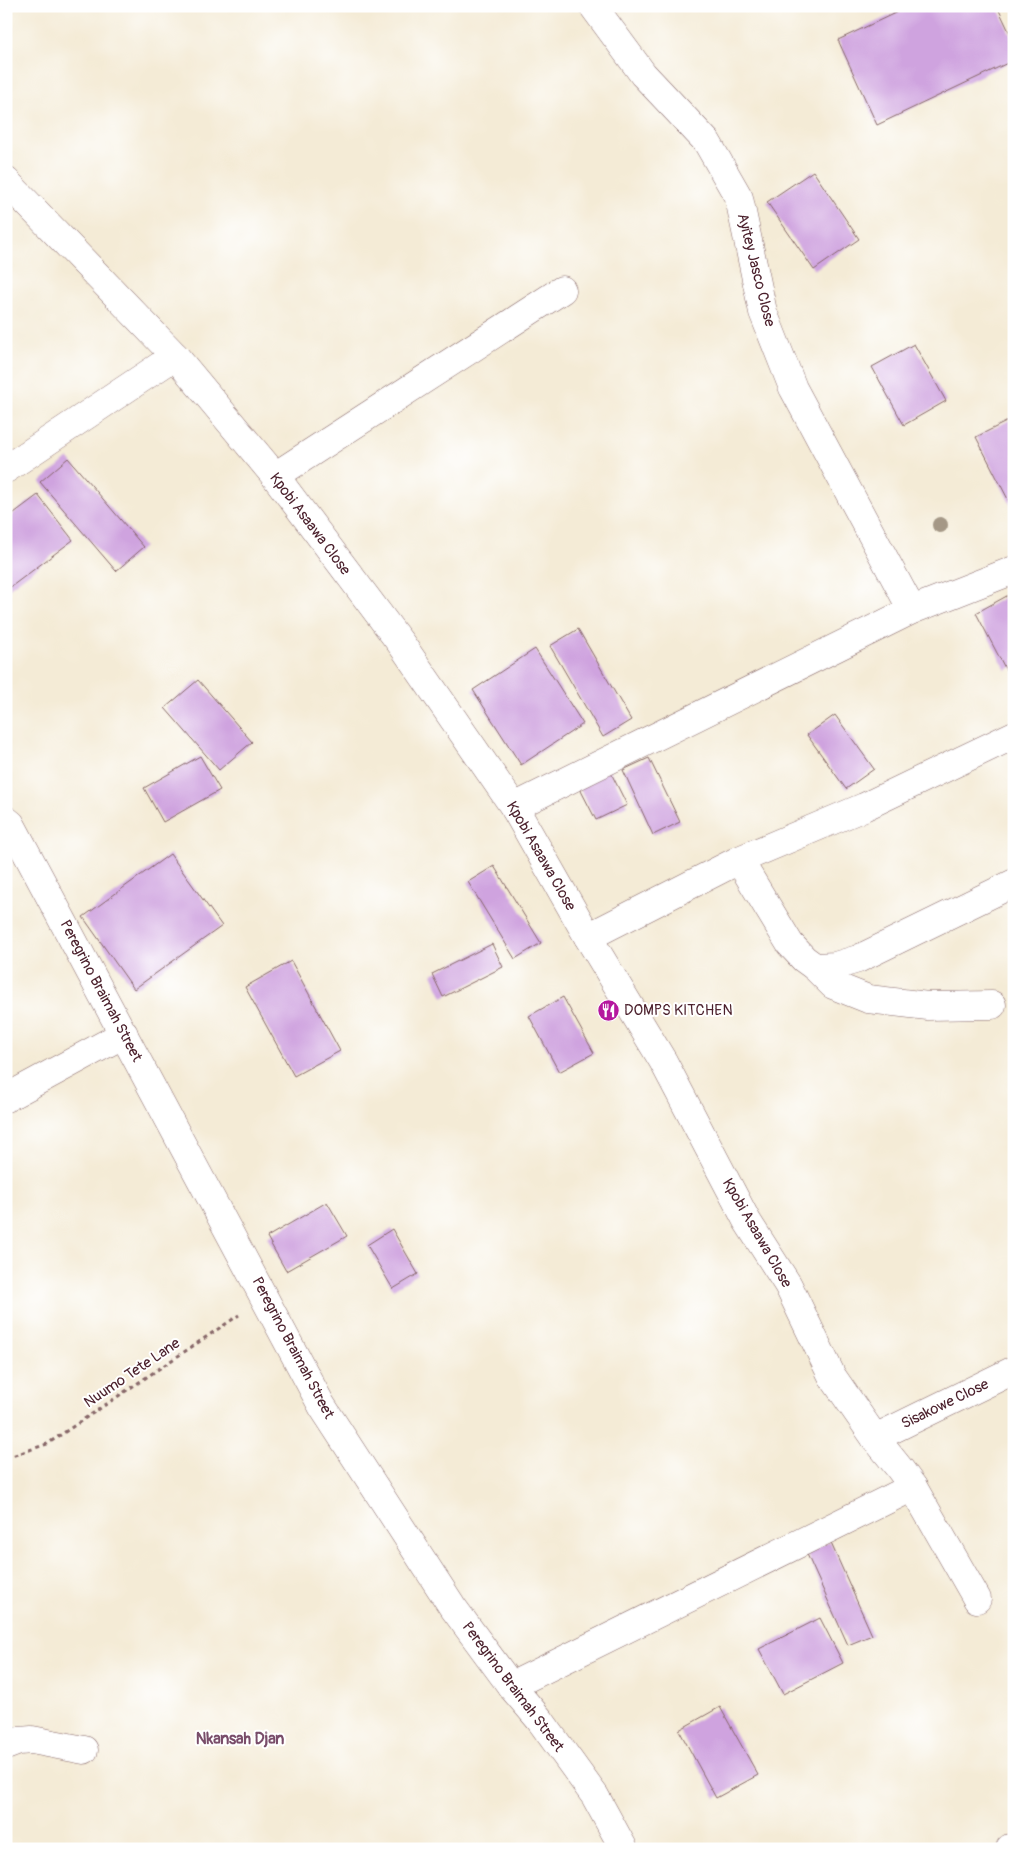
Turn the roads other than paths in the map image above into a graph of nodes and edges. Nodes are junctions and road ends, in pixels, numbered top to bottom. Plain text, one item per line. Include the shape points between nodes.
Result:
1 (593, 6) edge
2 (6, 181) edge
3 (562, 290) dead end
4 (175, 356) junction
5 (6, 470) edge
6 (275, 476) junction
7 (1014, 570) edge
8 (912, 610) junction
9 (1014, 736) edge
10 (514, 807) junction
11 (6, 820) edge
12 (739, 860) junction
13 (1014, 883) edge
14 (588, 937) junction
15 (815, 967) junction
16 (992, 1005) dead end
17 (124, 1034) junction
18 (6, 1098) edge
19 (1014, 1370) edge
20 (875, 1438) junction
21 (913, 1487) junction
22 (977, 1599) dead end
23 (511, 1686) junction
24 (6, 1746) edge
25 (84, 1750) dead end
26 (624, 1849) edge

1 - 8 street, Ayitey Jasco Close via 643,74 707,142 739,198 763,312 793,388
2 - 4 street, Kpobi Asaawa Close
3 - 6 street
4 - 5 street
4 - 6 street, Kpobi Asaawa Close
6 - 10 street, Kpobi Asaawa Close via 402,645
7 - 8 street
8 - 10 street
9 - 12 street via 864,807
10 - 14 street, Kpobi Asaawa Close
11 - 17 street, Peregrino Braimah Street
12 - 14 street
12 - 15 street via 790,944
13 - 15 street via 858,959 836,966
14 - 20 street, Kpobi Asaawa Close via 663,1061 747,1221 788,1285 832,1376
15 - 16 street via 833,985 868,999 928,1006
17 - 18 street
17 - 23 street, Peregrino Braimah Street via 322,1406 452,1606
19 - 20 street, Sisakowe Close
20 - 21 street, Kpobi Asaawa Close
21 - 22 street, Kpobi Asaawa Close
21 - 23 street
23 - 26 street, Peregrino Braimah Street via 595,1796
24 - 25 street via 19,1740 32,1740

